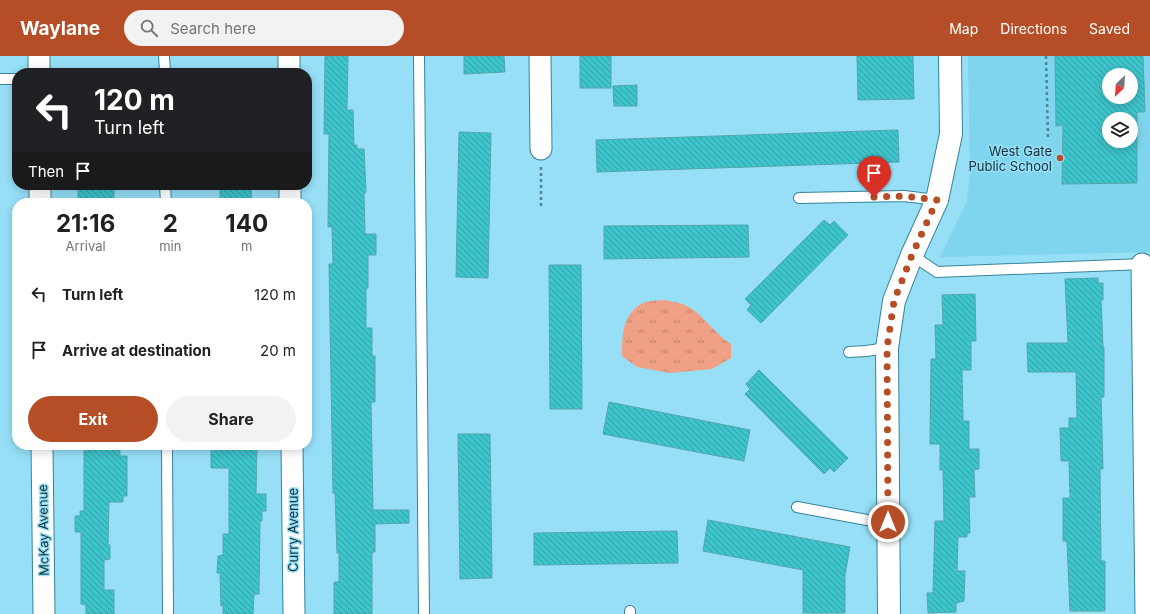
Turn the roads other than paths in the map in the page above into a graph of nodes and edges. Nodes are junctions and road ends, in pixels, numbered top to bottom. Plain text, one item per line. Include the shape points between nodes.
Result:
1 (39, 56) edge
2 (164, 56) edge
3 (289, 56) edge
4 (419, 56) edge
5 (540, 56) edge
6 (950, 56) edge
7 (39, 68) edge
8 (165, 68) edge
9 (289, 68) edge
10 (0, 80) edge
11 (12, 80) edge
12 (541, 149) road end
13 (799, 198) dead end
14 (937, 200) junction
15 (912, 255) junction
16 (1146, 264) edge
17 (887, 348) junction
18 (849, 352) dead end
19 (42, 450) edge
20 (167, 450) edge
21 (292, 450) edge
22 (797, 507) dead end
23 (888, 522) junction
24 (44, 614) edge
25 (168, 614) edge
26 (294, 614) edge
27 (424, 614) edge
28 (889, 614) edge
29 (1146, 614) edge

1 - 7 street
2 - 8 lane
3 - 9 street
4 - 27 lane
5 - 12 street
6 - 14 street via 950,134
10 - 11 lane
13 - 14 lane via 904,196
14 - 15 street
15 - 16 lane via 937,272
15 - 17 street via 894,301
16 - 29 street
17 - 18 lane
17 - 23 street
19 - 24 street, McKay Avenue
20 - 25 lane
21 - 26 street, Curry Avenue
22 - 23 lane
23 - 28 street

